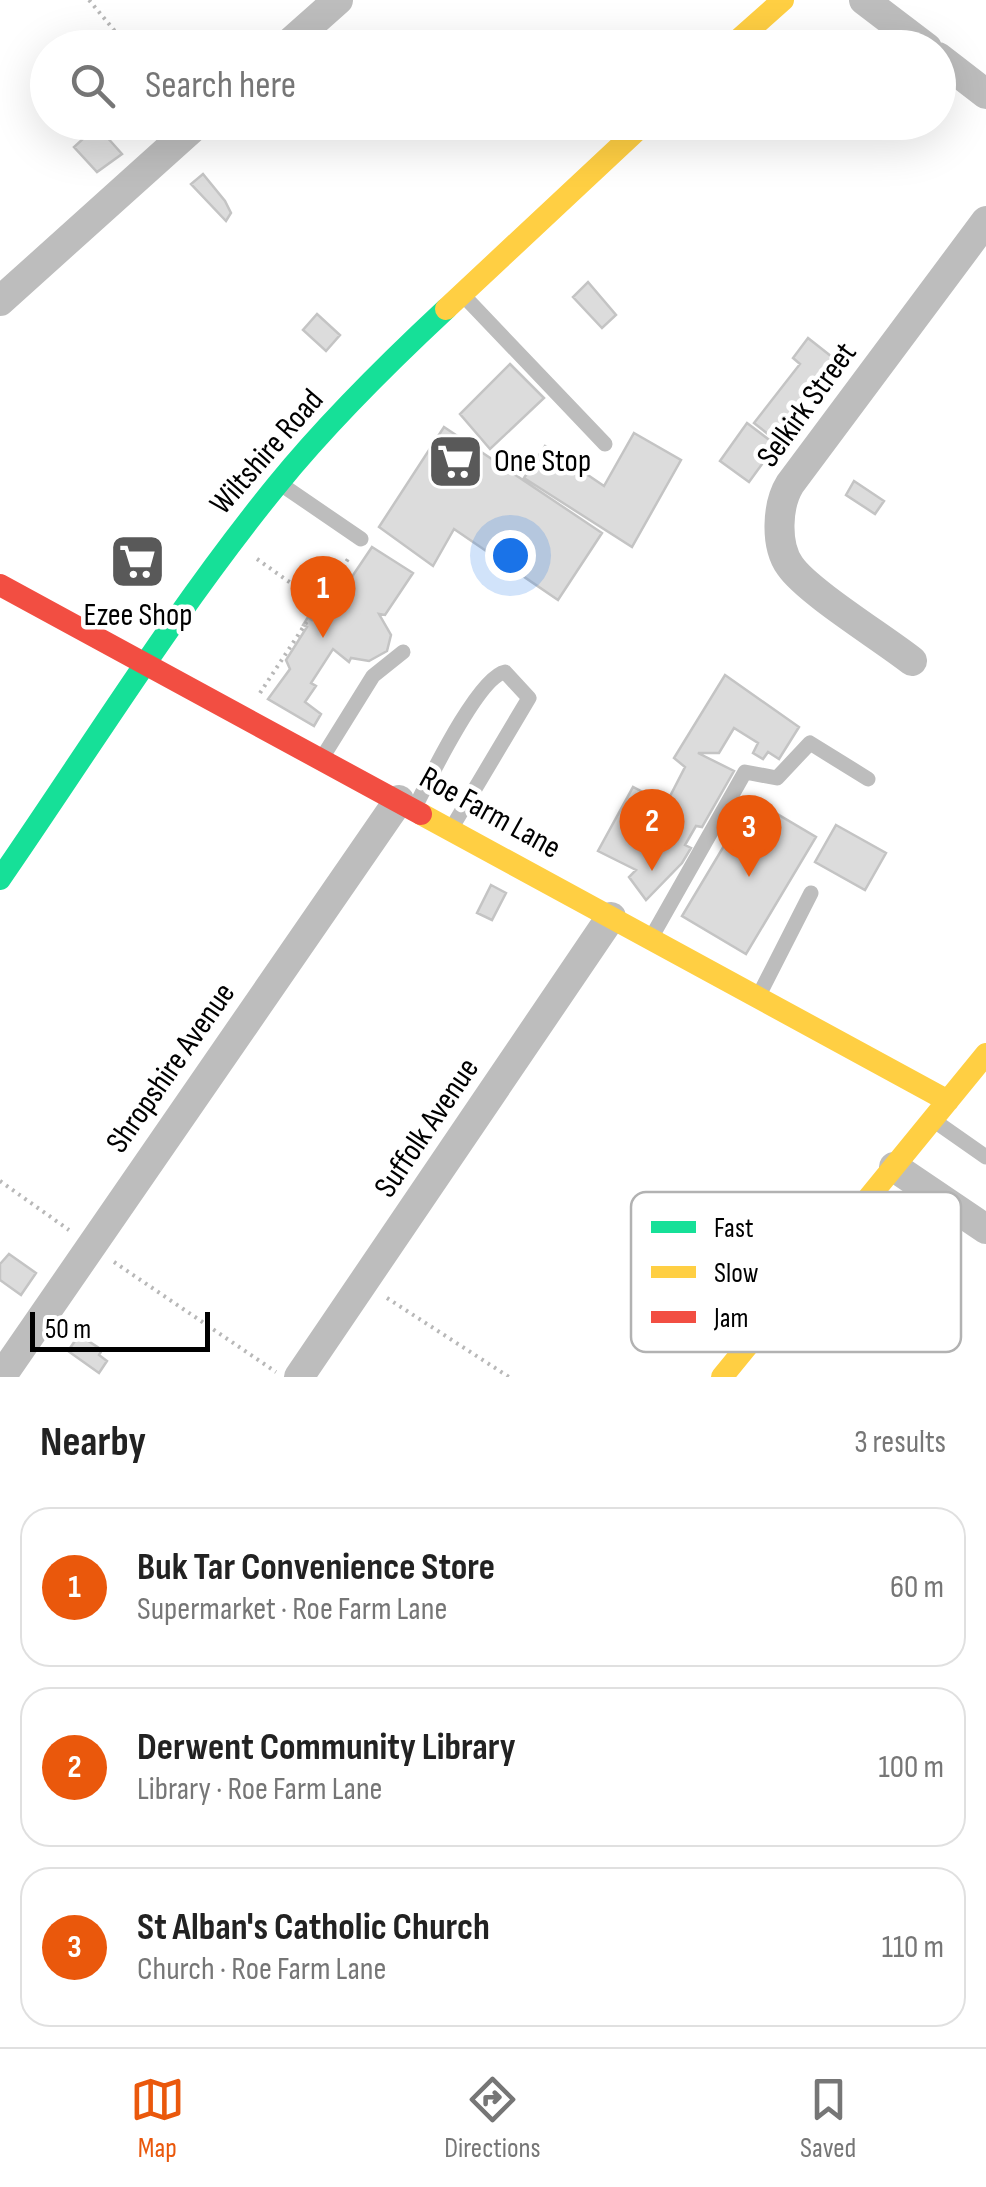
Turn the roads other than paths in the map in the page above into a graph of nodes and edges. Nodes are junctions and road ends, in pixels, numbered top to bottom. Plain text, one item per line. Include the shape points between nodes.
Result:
1 (338, 0) edge
2 (783, 0) edge
3 (864, 0) edge
4 (304, 30) edge
5 (749, 30) edge
6 (903, 30) edge
7 (956, 71) edge
8 (986, 94) edge
9 (179, 140) edge
10 (627, 140) edge
11 (986, 221) edge
12 (462, 294) junction
13 (0, 301) edge
14 (606, 444) dead end
15 (279, 482) junction
16 (361, 539) dead end
17 (0, 584) edge
18 (403, 652) dead end
19 (912, 661) dead end
20 (150, 665) junction
21 (322, 758) junction
22 (868, 780) dead end
23 (407, 805) junction
24 (451, 829) junction
25 (0, 879) edge
26 (811, 893) dead end
27 (611, 917) junction
28 (651, 938) junction
29 (758, 998) junction
30 (986, 1054) edge
31 (940, 1110) junction
32 (986, 1157) edge
33 (894, 1166) junction
34 (873, 1192) edge
35 (931, 1192) edge
36 (961, 1213) edge
37 (986, 1230) edge
38 (742, 1352) edge
39 (2, 1377) edge
40 (299, 1377) edge
41 (722, 1377) edge

1 - 4 street
2 - 5 street
3 - 6 street
7 - 8 street
9 - 13 street
10 - 12 street, Wiltshire Road
11 - 19 street, Selkirk Street via 784,496 781,544 791,568
12 - 14 lane
12 - 15 street, Wiltshire Road
15 - 16 lane
15 - 20 street, Wiltshire Road
17 - 20 street, Roe Farm Lane
18 - 21 lane via 373,676
20 - 21 street, Roe Farm Lane
20 - 25 street, Wiltshire Road
21 - 23 street, Roe Farm Lane
22 - 28 lane via 810,742 777,778 745,772
23 - 24 street, Roe Farm Lane
23 - 24 lane via 494,675 505,672 529,698
23 - 39 street, Shropshire Avenue
24 - 27 street, Roe Farm Lane
26 - 29 lane
27 - 28 street, Roe Farm Lane
27 - 40 street, Suffolk Avenue
28 - 29 street, Roe Farm Lane
29 - 31 street, Roe Farm Lane
30 - 31 street
31 - 32 lane
31 - 33 street
33 - 34 street
33 - 35 street
36 - 37 street
38 - 41 street

